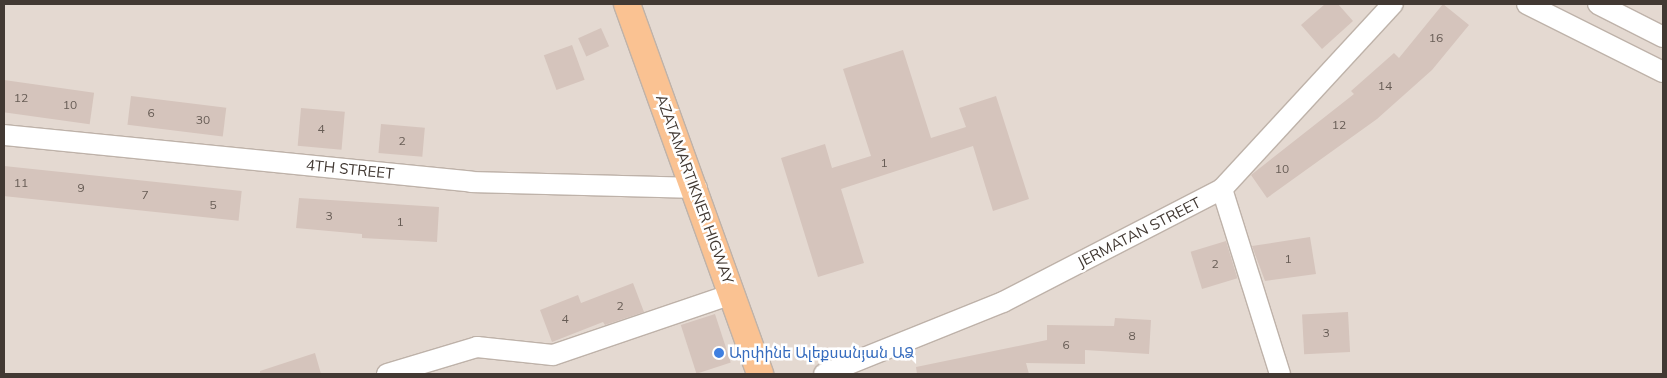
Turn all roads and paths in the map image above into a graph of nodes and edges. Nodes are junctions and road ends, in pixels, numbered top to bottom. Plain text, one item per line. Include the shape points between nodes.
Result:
1 (627, 4) edge
2 (1393, 4) edge
3 (1527, 4) edge
4 (1598, 4) edge
5 (1663, 37) edge
6 (1663, 72) edge
7 (4, 135) edge
8 (696, 188) junction
9 (1222, 189) junction
10 (732, 294) junction
11 (387, 374) edge
12 (760, 374) edge
13 (824, 374) edge
14 (1280, 374) edge

1 - 8 main road, AZATAMARTIKNER HIGWAY
2 - 9 street, JERMATAN STREET
3 - 6 street
4 - 5 street
7 - 8 street, 4TH STREET via 471,182
8 - 10 main road, AZATAMARTIKNER HIGWAY
9 - 13 street, JERMATAN STREET via 1002,302
9 - 14 street
10 - 11 street via 553,355 477,347
10 - 12 main road, AZATAMARTIKNER HIGWAY

